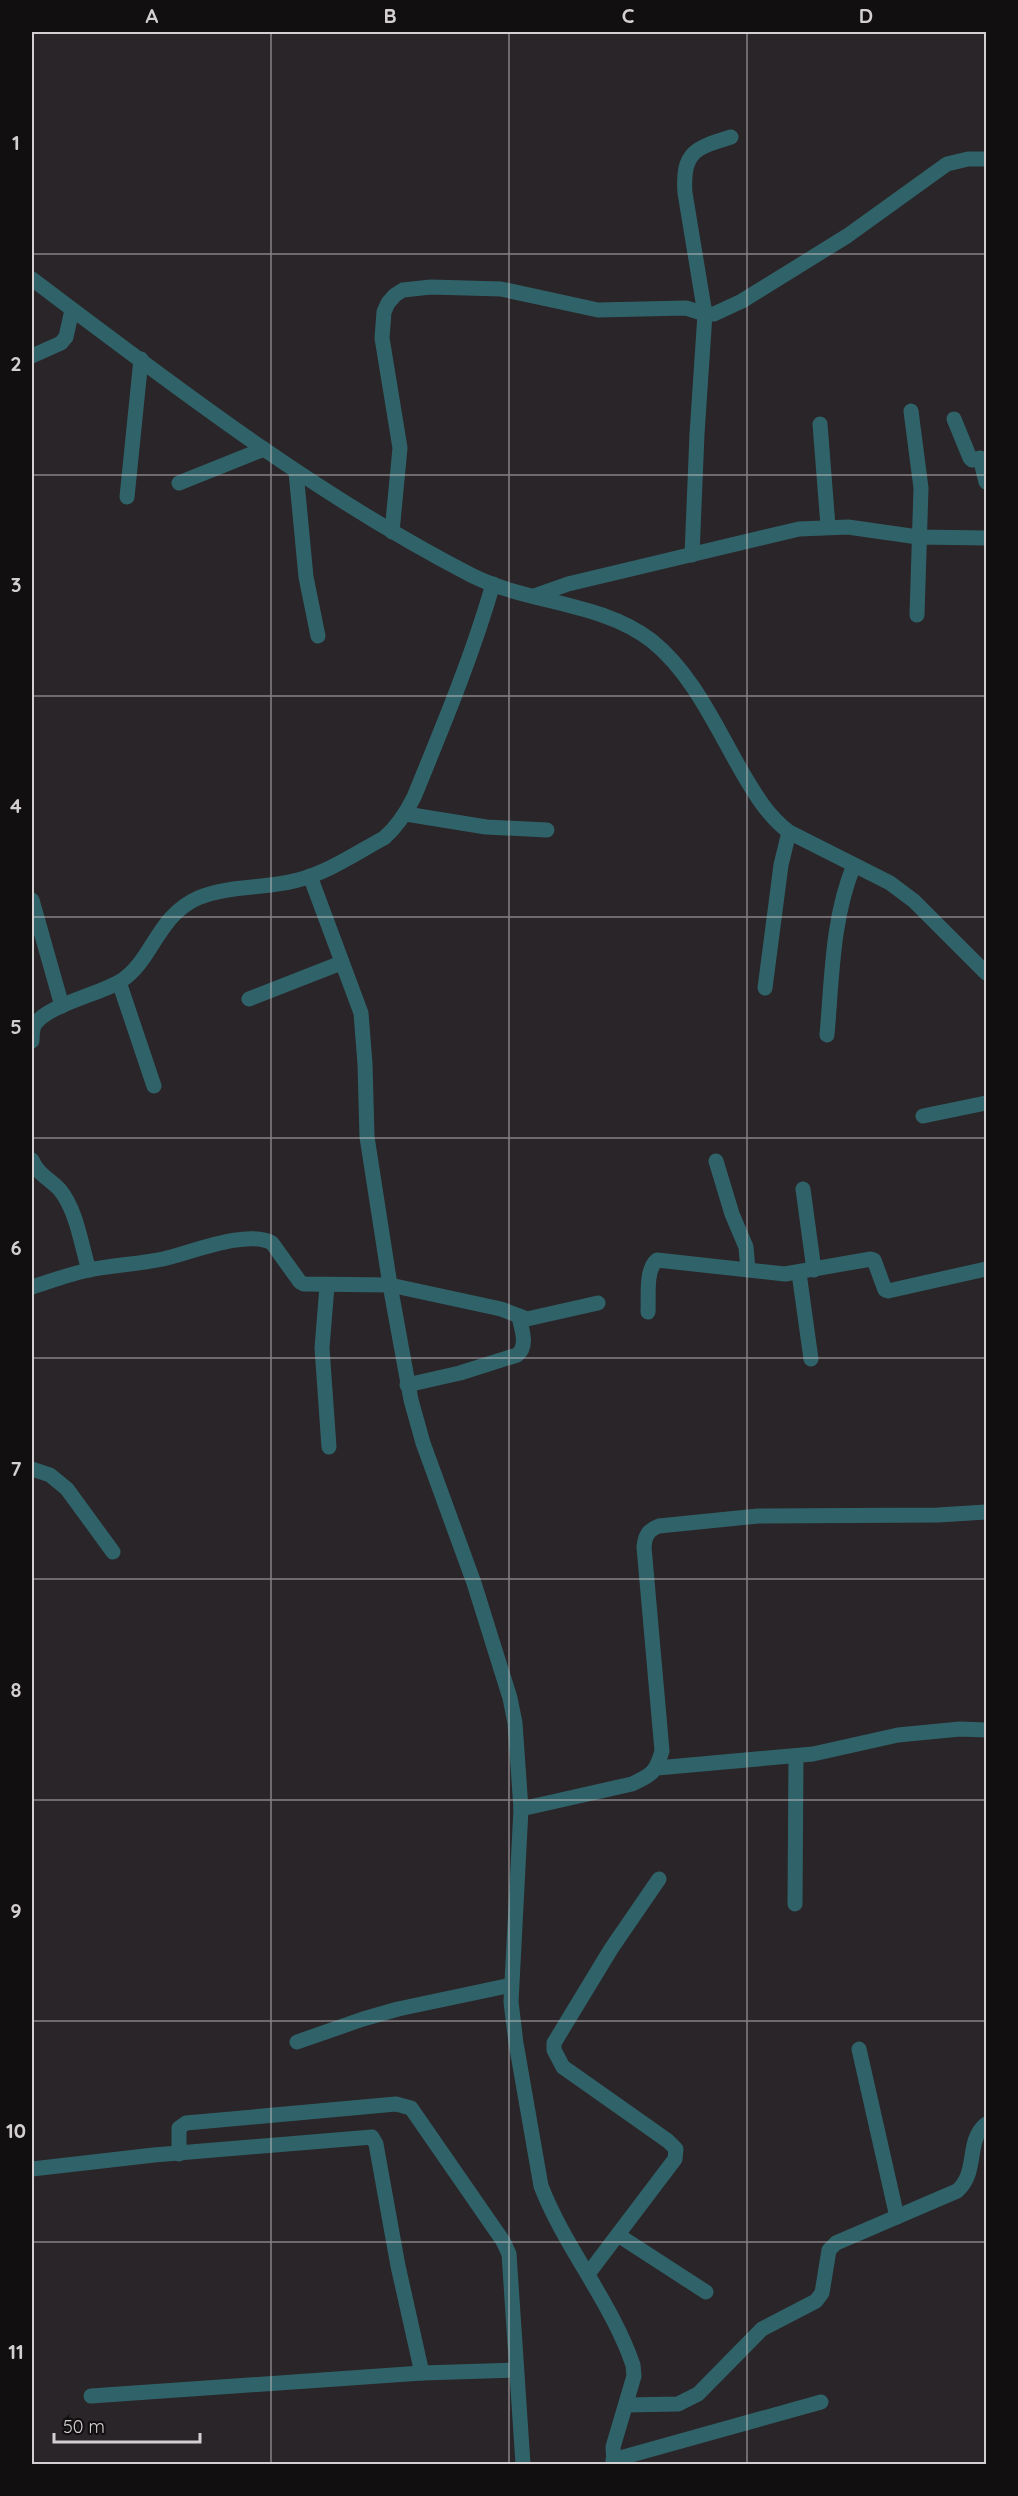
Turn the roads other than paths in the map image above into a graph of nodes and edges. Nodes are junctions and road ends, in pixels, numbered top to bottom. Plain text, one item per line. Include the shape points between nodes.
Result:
1 (731, 137) dead end
2 (987, 159) edge
3 (32, 279) edge
4 (72, 310) junction
5 (705, 314) junction
6 (32, 356) edge
7 (141, 359) junction
8 (911, 411) dead end
9 (954, 419) dead end
10 (820, 424) dead end
11 (264, 449) junction
12 (296, 472) junction
13 (987, 482) edge
14 (179, 483) dead end
15 (127, 497) dead end
16 (828, 526) junction
17 (392, 532) junction
18 (918, 537) junction
19 (987, 538) edge
20 (692, 555) junction
21 (493, 584) junction
22 (534, 596) junction
23 (917, 615) dead end
24 (318, 636) dead end
25 (406, 814) junction
26 (547, 830) dead end
27 (789, 832) junction
28 (854, 865) junction
29 (310, 876) junction
30 (32, 900) edge
31 (341, 963) junction
32 (987, 973) edge
33 (119, 982) junction
34 (765, 988) dead end
35 (249, 999) dead end
36 (62, 1006) junction
37 (34, 1019) edge
38 (827, 1035) dead end
39 (32, 1041) edge
40 (154, 1086) dead end
41 (987, 1103) edge
42 (923, 1116) dead end
43 (32, 1160) edge
44 (716, 1161) dead end
45 (803, 1189) dead end
46 (987, 1269) edge
47 (88, 1270) junction
48 (748, 1270) junction
49 (807, 1272) junction
50 (390, 1285) junction
51 (327, 1286) junction
52 (32, 1287) edge
53 (598, 1303) dead end
54 (648, 1312) dead end
55 (519, 1316) junction
56 (811, 1359) dead end
57 (408, 1385) junction
58 (329, 1447) dead end
59 (32, 1469) edge
60 (987, 1512) edge
61 (112, 1552) dead end
62 (987, 1730) edge
63 (796, 1756) junction
64 (657, 1768) junction
65 (521, 1809) junction
66 (659, 1879) dead end
67 (795, 1904) dead end
68 (511, 1985) junction
69 (297, 2042) dead end
70 (859, 2049) dead end
71 (987, 2124) edge
72 (179, 2154) junction
73 (32, 2169) edge
74 (897, 2217) junction
75 (618, 2235) junction
76 (588, 2274) junction
77 (706, 2292) dead end
78 (515, 2370) junction
79 (422, 2373) junction
80 (91, 2396) dead end
81 (821, 2403) dead end
82 (626, 2405) junction
83 (613, 2462) edge
84 (523, 2464) edge

1 - 5 street via 693,152 684,175
2 - 5 street via 947,164 784,277 721,312
3 - 4 street
4 - 6 street via 62,343
4 - 7 street
5 - 17 street via 686,308 598,310 501,289 431,287 403,290 395,295 384,312 382,338 400,448
5 - 20 street
7 - 11 street
7 - 15 street
8 - 18 street via 921,488
9 - 13 street via 971,459 980,458
10 - 16 street
11 - 12 street
11 - 14 street
12 - 17 street
12 - 24 street via 306,577
16 - 18 street
16 - 20 street via 784,531
17 - 21 street
18 - 19 street
18 - 23 street
20 - 22 street via 568,584
21 - 22 street
21 - 25 street via 460,685
22 - 27 street via 629,627 669,656 688,681 759,802
25 - 26 street via 486,827
25 - 29 street via 384,838
27 - 28 street
27 - 34 street
28 - 32 street via 890,883 914,902
28 - 38 street via 839,914
29 - 31 street
29 - 33 street via 198,899 167,920 137,965
30 - 36 street
31 - 35 street
31 - 50 street via 362,1020 366,1129
33 - 36 street
33 - 40 street
36 - 37 street
37 - 39 street
41 - 42 street
43 - 47 street via 67,1202
44 - 48 street via 746,1247
45 - 49 street
46 - 49 street via 888,1291 871,1259
47 - 51 street via 160,1260 238,1240 267,1240 300,1282
47 - 52 street
48 - 49 street
48 - 54 street via 657,1260 650,1271
49 - 56 street
50 - 51 street
50 - 55 street
50 - 57 street
51 - 58 street via 322,1348
53 - 55 street via 527,1319
55 - 57 street via 525,1346 517,1355
57 - 65 street via 423,1443 474,1583 510,1698
59 - 61 street via 50,1475 67,1489
60 - 64 street via 758,1516 651,1529 644,1547 662,1751
62 - 63 street via 898,1735
63 - 64 street
63 - 67 street
64 - 65 street via 632,1784
65 - 68 street
66 - 75 street via 554,2043 563,2067 676,2149 675,2159
68 - 69 street via 398,2009
68 - 76 street via 516,2043 541,2186
70 - 74 street
71 - 74 street via 976,2135 966,2183 957,2191
72 - 73 street
72 - 78 street via 179,2128 186,2123 396,2104 411,2108 509,2254
72 - 79 street via 372,2137
74 - 82 street via 836,2243 829,2250 822,2293 816,2301 762,2329 698,2394 678,2404
75 - 76 street
75 - 77 street
76 - 82 street via 633,2365
78 - 79 street
78 - 84 street
79 - 80 street
81 - 83 street
82 - 83 street via 613,2447

